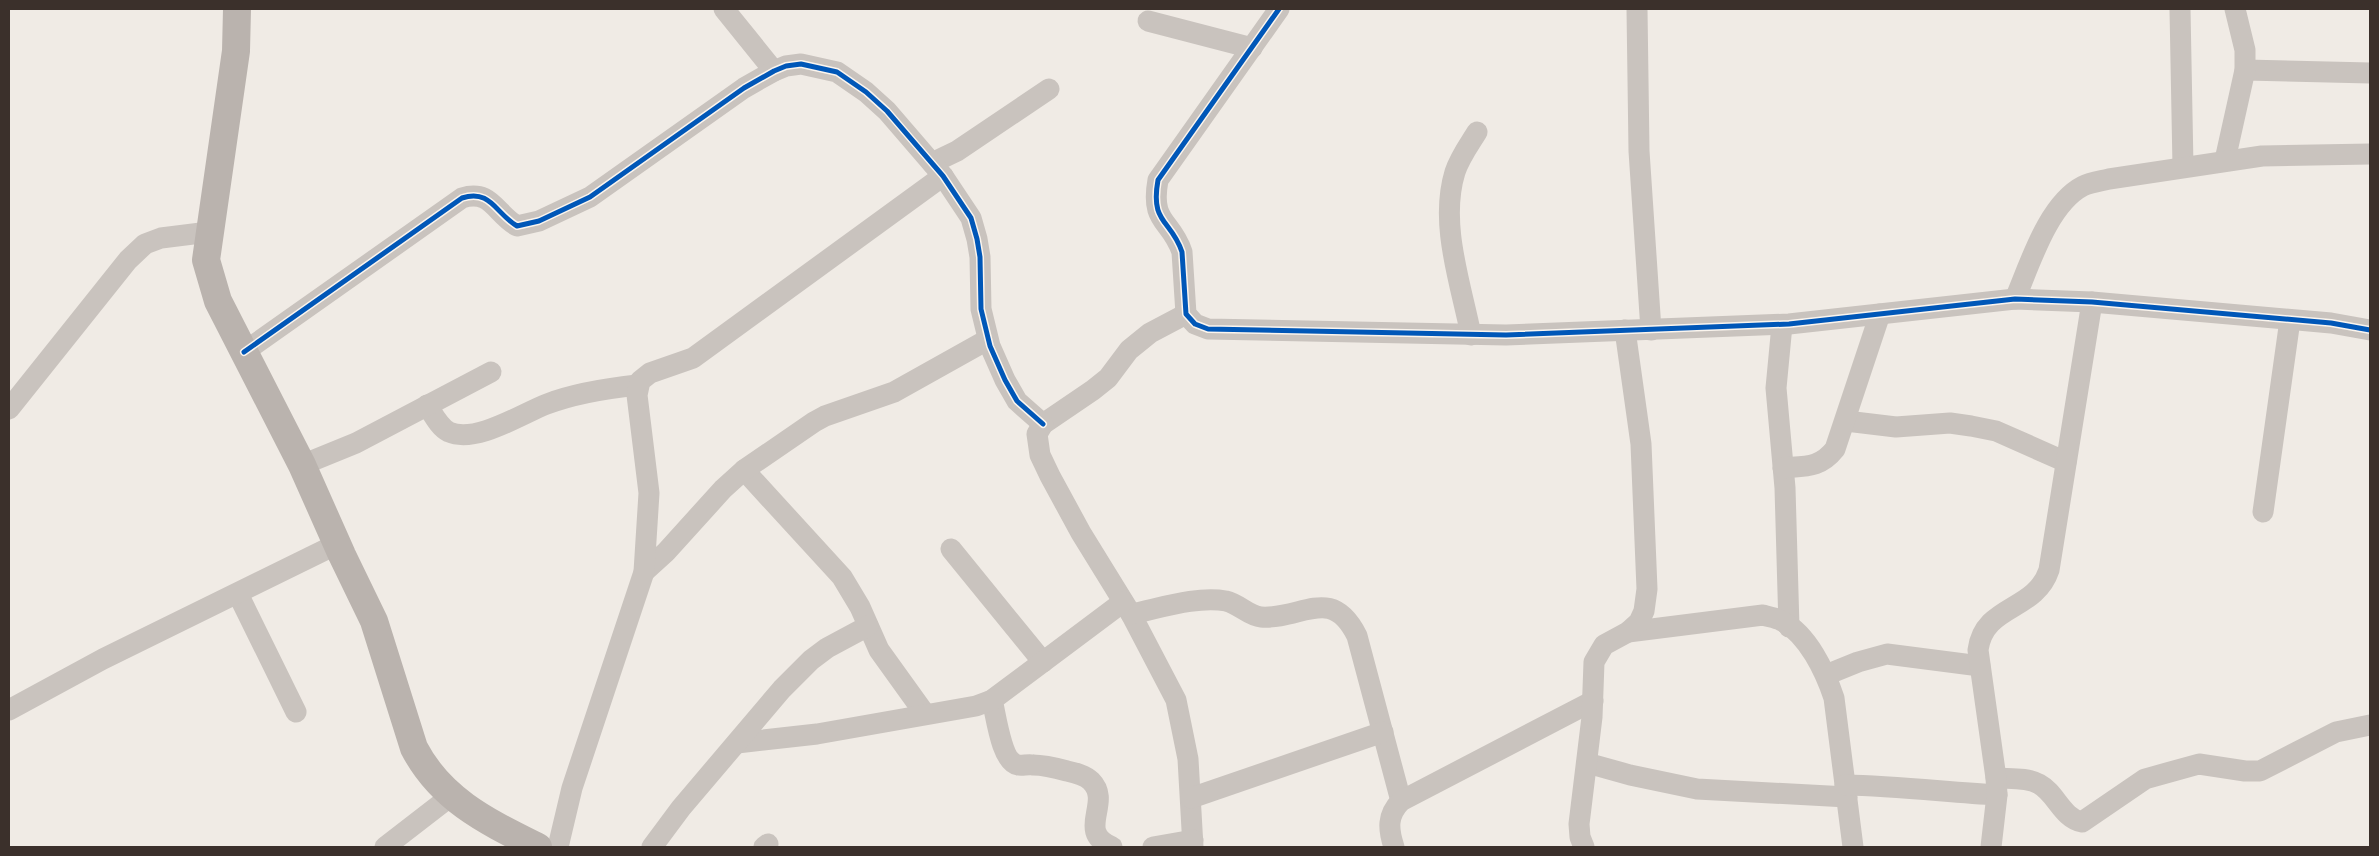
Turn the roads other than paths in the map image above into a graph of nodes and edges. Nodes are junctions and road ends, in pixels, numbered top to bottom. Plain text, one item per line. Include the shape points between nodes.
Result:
1 (237, 9) edge
2 (724, 9) edge
3 (1279, 9) edge
4 (1637, 9) edge
5 (2180, 9) edge
6 (2235, 9) edge
7 (1148, 20) dead end
8 (1252, 48) junction
9 (2245, 70) junction
10 (774, 71) junction
11 (2370, 73) edge
12 (1050, 88) dead end
13 (1477, 132) dead end
14 (2370, 154) edge
15 (2225, 160) junction
16 (2183, 167) junction
17 (938, 170) junction
18 (209, 232) junction
19 (2015, 299) junction
20 (2092, 302) junction
21 (1186, 314) junction
22 (1880, 314) junction
23 (2290, 320) junction
24 (1782, 325) junction
25 (1625, 330) junction
26 (1650, 330) junction
27 (2370, 330) edge
28 (1471, 335) junction
29 (987, 340) junction
30 (244, 352) junction
31 (490, 372) dead end
32 (637, 385) junction
33 (427, 406) junction
34 (9, 409) edge
35 (1846, 420) junction
36 (1042, 424) junction
37 (2066, 462) junction
38 (302, 465) junction
39 (1783, 468) junction
40 (744, 470) junction
41 (2263, 512) dead end
42 (337, 544) junction
43 (951, 549) dead end
44 (644, 572) junction
45 (238, 594) junction
46 (1127, 608) junction
47 (868, 626) junction
48 (1789, 627) junction
49 (1628, 632) junction
50 (1043, 662) junction
51 (1980, 666) junction
52 (1826, 675) junction
53 (992, 700) junction
54 (1593, 701) junction
55 (9, 710) edge
56 (296, 712) dead end
57 (925, 714) junction
58 (2367, 731) edge
59 (1383, 732) junction
60 (737, 743) junction
61 (1587, 763) junction
62 (1997, 786) junction
63 (1846, 791) junction
64 (451, 796) junction
65 (1191, 798) junction
66 (1401, 801) junction
67 (1193, 844) edge
68 (1578, 844) edge
69 (385, 847) edge
70 (538, 847) edge
71 (558, 847) edge
72 (652, 847) edge
73 (1112, 847) edge
74 (1153, 847) edge
75 (1394, 847) edge
76 (1853, 847) edge
77 (1991, 847) edge

1 - 18 street via 236,51
2 - 10 street
3 - 8 street
4 - 26 street via 1639,150
5 - 16 street
6 - 9 street via 2245,50
7 - 8 street
8 - 21 street via 1158,180 1155,197 1158,212 1179,242 1182,252
9 - 11 street
9 - 15 street
10 - 17 street via 801,64 837,72 880,104
10 - 30 street via 744,88 590,197 538,221 517,226 484,196 474,194 462,198
12 - 17 street via 957,152
13 - 28 street via 1456,170 1449,210
14 - 15 street
15 - 16 street
16 - 19 street via 2109,179 2077,190 2044,232
17 - 29 street via 971,218 980,257 981,309
17 - 32 street via 694,358 650,373
18 - 30 street via 206,260 210,279
18 - 34 street via 161,238 145,244 128,260
19 - 20 street
19 - 22 street
20 - 23 street
20 - 37 street
21 - 28 street via 1195,324 1215,329
21 - 36 street via 1150,333 1129,350 1108,378
22 - 24 street
22 - 35 street
23 - 27 street
23 - 41 street
24 - 26 street
24 - 39 street via 1776,388
25 - 26 street
25 - 28 street
25 - 49 street via 1641,444 1647,589 1644,611
29 - 36 street via 1017,401
29 - 40 street via 894,392 824,416
30 - 38 street
31 - 33 street
32 - 33 street via 610,388 548,404 515,420 473,433 449,432
32 - 44 street via 650,493
33 - 38 street via 356,443
35 - 37 street via 1896,428 1950,423 1971,426 1996,431
35 - 39 street via 1835,449 1827,460 1816,465
36 - 46 street via 1037,434 1046,469
37 - 51 street via 2046,581 2036,592 1986,626 1980,636
38 - 42 street
39 - 48 street
40 - 44 street
40 - 47 street via 842,577
42 - 45 street
42 - 64 street via 374,621 414,748 423,765
43 - 50 street
44 - 71 street via 572,788
45 - 55 street via 103,659
45 - 56 street
46 - 50 street
46 - 59 street via 1209,601 1237,604 1259,617 1331,608 1342,613 1357,636
46 - 65 street via 1176,700 1188,759
47 - 57 street via 879,650
47 - 60 street via 838,640 811,660
48 - 49 street via 1782,621 1763,615
48 - 52 street via 1815,654
49 - 54 street via 1613,638 1598,653 1594,662
50 - 53 street
51 - 52 street via 1887,654
51 - 62 street
52 - 63 street via 1834,698
53 - 57 street via 976,706
53 - 73 street via 1001,739 1010,760 1017,765 1062,770 1086,777 1094,783 1098,795 1095,832 1100,841
54 - 61 street
54 - 66 street
57 - 60 street via 817,734
58 - 62 street via 2336,732 2260,771 2199,764 2145,779 2082,822 2074,820 2041,784 2030,780
59 - 65 street
59 - 66 street
60 - 72 street
61 - 63 street via 1630,775 1722,792
61 - 68 street
62 - 63 street via 1930,791 1910,787
62 - 77 street
63 - 76 street
64 - 69 street
64 - 70 street via 478,817
65 - 67 street
66 - 75 street via 1393,809 1388,830
67 - 74 street

